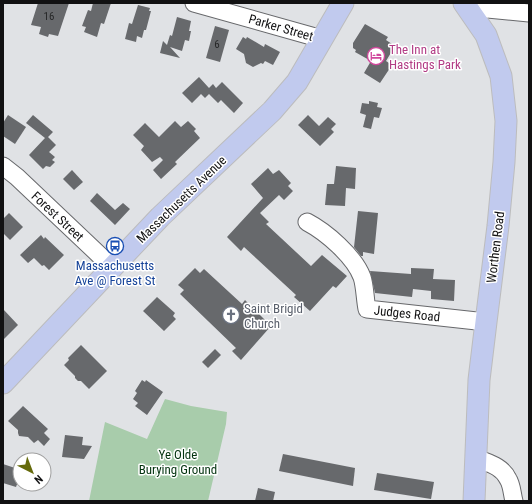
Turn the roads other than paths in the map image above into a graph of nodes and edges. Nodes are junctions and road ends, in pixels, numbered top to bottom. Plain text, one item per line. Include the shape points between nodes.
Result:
1 (194, 3) edge
2 (343, 3) edge
3 (466, 5) edge
4 (529, 13) edge
5 (322, 39) junction
6 (3, 166) edge
7 (307, 222) dead end
8 (112, 267) junction
9 (486, 322) junction
10 (3, 383) edge
11 (476, 458) junction
12 (474, 501) edge
13 (514, 501) edge

1 - 5 street, Parker Street
2 - 5 main road, Massachusetts Avenue
3 - 4 street
3 - 9 main road, Worthen Road via 486,35 501,76 506,121 498,226
5 - 8 main road, Massachusetts Avenue via 297,82 272,111 181,196
6 - 8 street, Forest Street
7 - 9 street, Judges Road via 321,229 350,258 362,278 367,308
8 - 10 main road, Massachusetts Avenue
9 - 11 main road, Worthen Road via 478,400
11 - 12 main road, Worthen Road
11 - 13 street via 502,470 509,479

